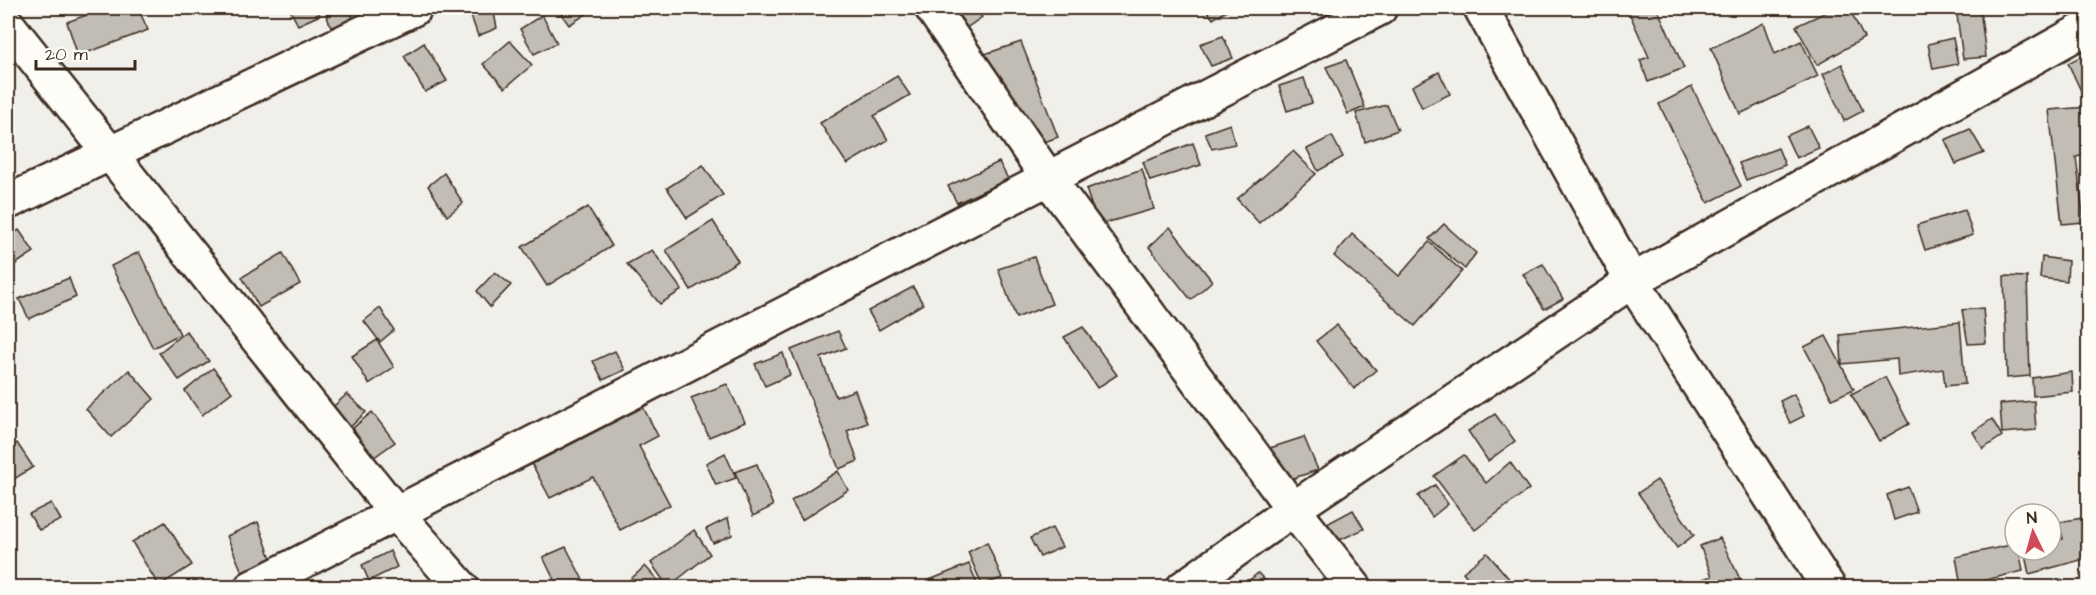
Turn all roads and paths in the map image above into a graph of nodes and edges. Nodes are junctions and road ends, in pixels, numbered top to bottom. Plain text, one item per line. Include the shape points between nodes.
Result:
1 (415, 8) edge
2 (932, 8) edge
3 (1380, 8) edge
4 (1481, 8) edge
5 (8, 25) edge
6 (2088, 27) edge
7 (110, 153) junction
8 (1048, 178) junction
9 (8, 202) edge
10 (1632, 281) junction
11 (1293, 509) junction
12 (396, 513) junction
13 (251, 588) edge
14 (462, 588) edge
15 (1183, 588) edge
16 (1355, 588) edge
17 (1829, 588) edge

1 - 7 street
2 - 8 street
3 - 8 street
4 - 10 street
5 - 7 street
6 - 10 street
7 - 9 street
7 - 12 street
8 - 11 street
8 - 12 street
10 - 11 street
10 - 17 street
11 - 15 street
11 - 16 street
12 - 13 street
12 - 14 street

